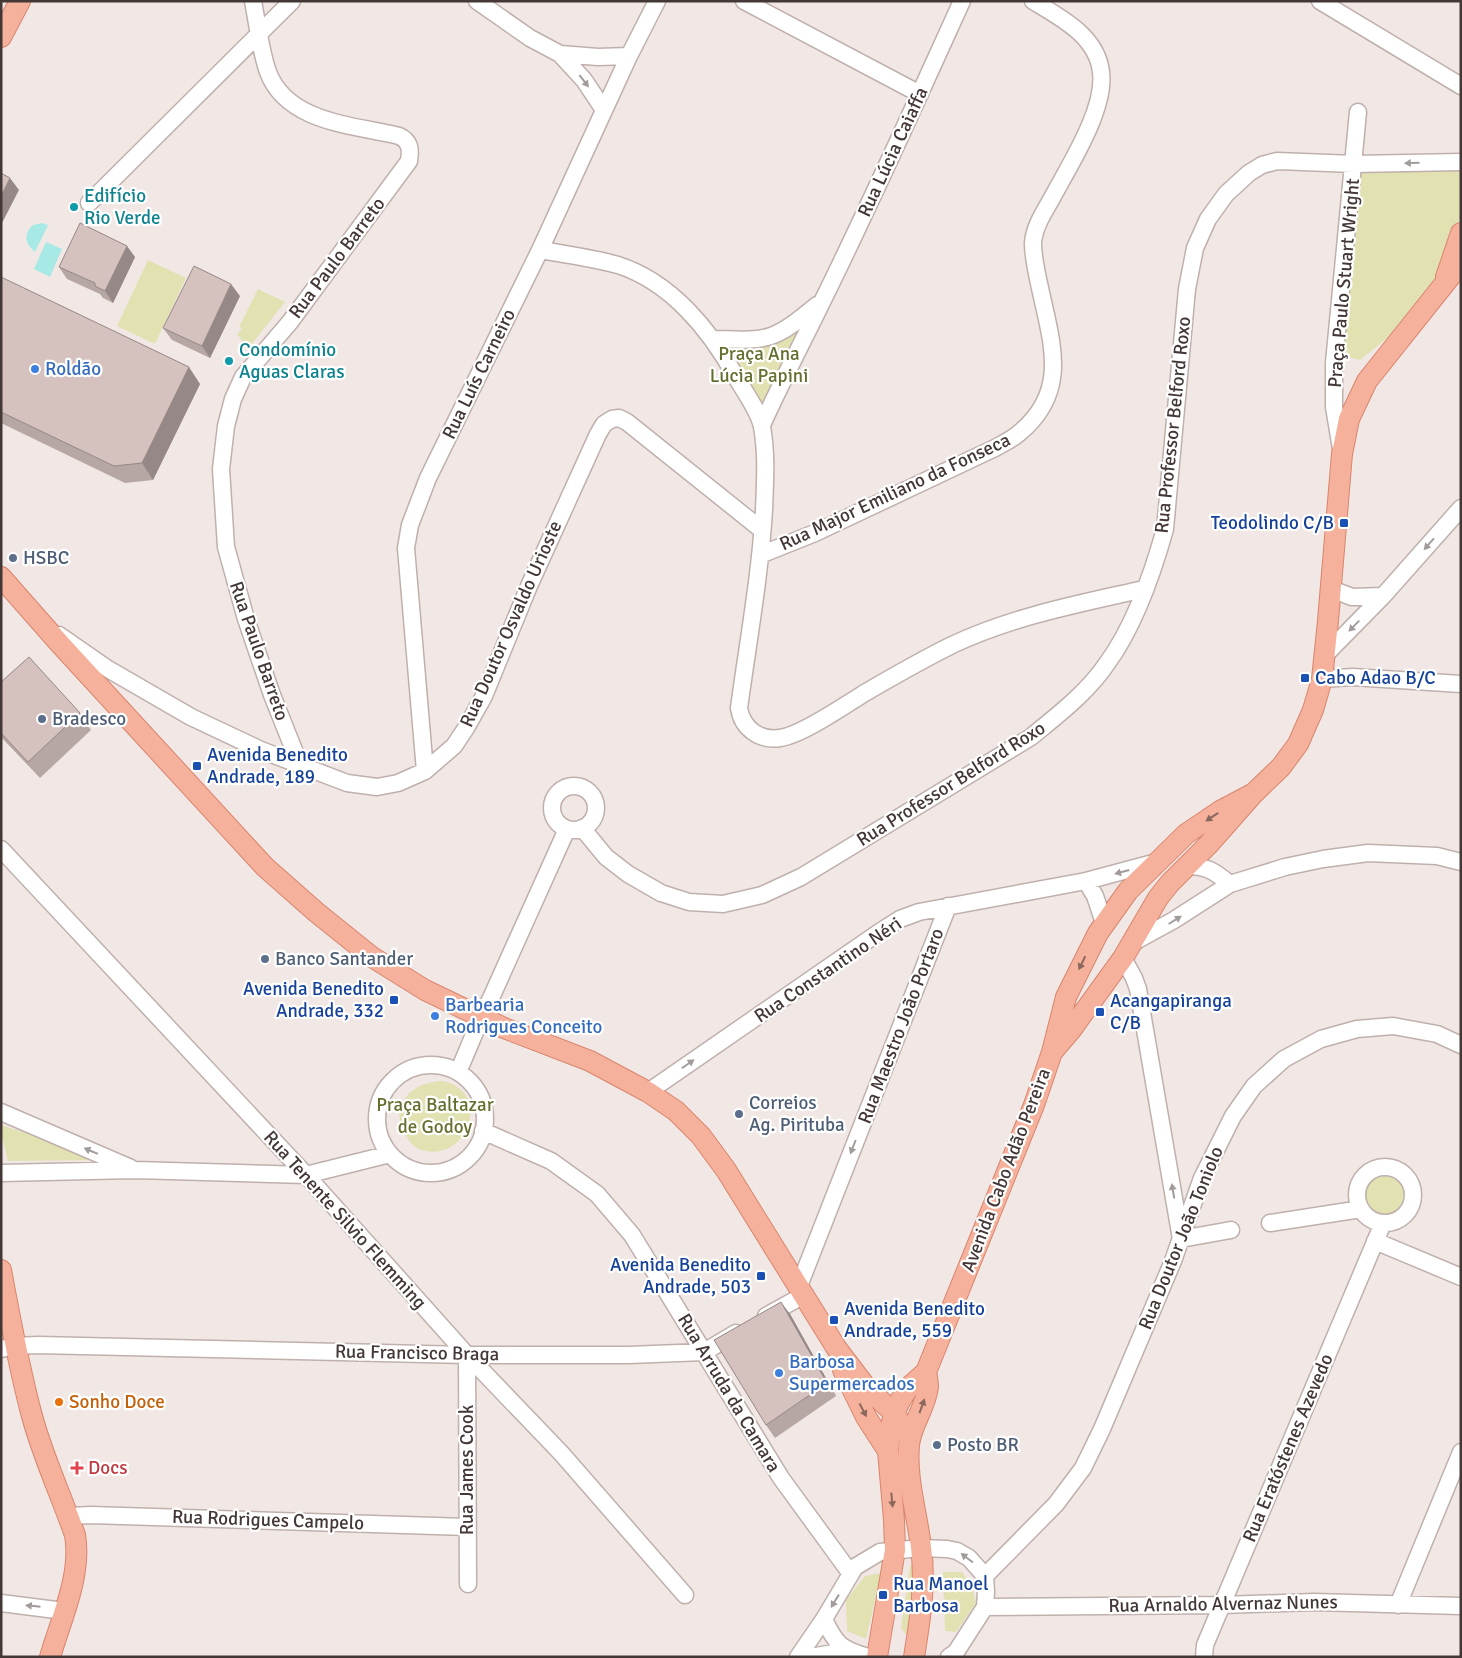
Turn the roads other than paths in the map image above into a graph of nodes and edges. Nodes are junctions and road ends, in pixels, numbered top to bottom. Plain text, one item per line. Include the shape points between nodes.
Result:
1 (20, 1) edge
2 (253, 1) edge
3 (292, 1) edge
4 (477, 1) edge
5 (657, 1) edge
6 (744, 1) edge
7 (962, 1) edge
8 (1033, 1) edge
9 (1320, 1) edge
10 (259, 33) junction
11 (1, 37) edge
12 (560, 54) junction
13 (629, 56) junction
14 (1461, 86) edge
15 (920, 94) junction
16 (604, 110) junction
17 (1358, 112) dead end
18 (1461, 162) edge
19 (1354, 164) junction
20 (89, 203) dead end
21 (1461, 232) edge
22 (540, 250) junction
23 (1461, 263) edge
24 (1444, 284) junction
25 (822, 302) junction
26 (712, 339) junction
27 (762, 425) junction
28 (1342, 454) junction
29 (1461, 508) edge
30 (762, 530) junction
31 (760, 555) junction
32 (1, 577) edge
33 (1144, 589) junction
34 (1331, 589) junction
35 (1383, 596) junction
36 (42, 623) junction
37 (1325, 655) junction
38 (1322, 678) junction
39 (1461, 684) edge
40 (300, 765) junction
41 (426, 771) junction
42 (1254, 793) junction
43 (1, 849) edge
44 (1157, 862) junction
45 (1461, 862) edge
46 (1186, 866) junction
47 (1086, 881) junction
48 (1230, 884) junction
49 (948, 906) junction
50 (1104, 923) junction
51 (1127, 951) junction
52 (481, 1016) junction
53 (1461, 1045) edge
54 (1052, 1052) junction
55 (458, 1072) junction
56 (648, 1092) junction
57 (1, 1112) edge
58 (483, 1131) junction
59 (390, 1154) junction
60 (135, 1170) junction
61 (1, 1173) edge
62 (306, 1175) junction
63 (1361, 1209) junction
64 (1270, 1223) dead end
65 (1383, 1223) junction
66 (1232, 1230) dead end
67 (1181, 1240) junction
68 (1375, 1241) junction
69 (1, 1270) edge
70 (1461, 1277) edge
71 (801, 1290) junction
72 (8, 1347) edge
73 (837, 1349) junction
74 (704, 1352) junction
75 (467, 1355) junction
76 (926, 1372) junction
77 (894, 1413) junction
78 (910, 1439) junction
79 (888, 1451) junction
80 (1461, 1452) edge
81 (68, 1516) junction
82 (467, 1527) junction
83 (922, 1548) junction
84 (894, 1550) junction
85 (851, 1574) junction
86 (985, 1576) junction
87 (468, 1584) dead end
88 (685, 1595) dead end
89 (1, 1603) edge
90 (1222, 1605) junction
91 (1398, 1605) junction
92 (1461, 1606) edge
93 (985, 1607) junction
94 (64, 1611) junction
95 (824, 1619) junction
96 (846, 1651) junction
97 (954, 1655) edge
98 (50, 1657) edge
99 (798, 1657) edge
100 (810, 1657) edge
101 (868, 1657) edge
102 (878, 1657) edge
103 (914, 1657) edge
104 (1204, 1657) edge

1 - 11 main road
2 - 10 street, Rua Paulo Barreto
3 - 10 street
4 - 12 street via 530,38
5 - 13 street, Rua Luís Carneiro
6 - 15 street
7 - 15 street, Rua Lúcia Caiaffa
8 - 31 street, Rua Major Emiliano da Fonseca via 1066,21 1084,37 1096,54 1102,73 1100,97 1085,137 1040,220 1033,242 1034,261 1054,352 1054,379 1045,403 1017,435 995,448
9 - 14 street
10 - 20 street
10 - 40 street, Rua Paulo Barreto via 268,73 280,94 299,110 322,119 399,136 405,139 411,152 409,161 244,377 233,399 226,426 221,469 226,547 246,619
12 - 13 street
12 -> 16 street via 584,80
13 - 16 street, Rua Luís Carneiro
15 - 25 street, Rua Lúcia Caiaffa
16 - 22 street, Rua Luís Carneiro
17 - 19 street, Praça Paulo Stuart Wright
18 -> 19 street, Rua Professor Belford Roxo
19 - 28 street, Praça Paulo Stuart Wright via 1334,363 1334,407
19 - 33 street, Rua Professor Belford Roxo via 1277,161 1262,166 1248,173 1226,194 1208,219 1195,248 1187,289 1165,529 1158,557
21 - 24 main road, Avenida Cabo Adão Pereira
22 - 26 street via 619,266 654,282 683,306
22 - 41 street, Rua Luís Carneiro via 428,478 410,525 406,548
23 - 24 main road, Avenida Cabo Adão Pereira
24 - 28 main road, Avenida Cabo Adão Pereira via 1367,381 1349,419
25 - 26 street, Rua Lúcia Caiaffa via 788,328 771,336
25 - 27 street, Rua Lúcia Caiaffa
26 - 27 street
27 - 30 street via 766,465
28 - 34 main road, Avenida Cabo Adão Pereira
29 -> 35 street
30 - 31 street
30 - 41 street, Rua Doutor Osvaldo Urioste via 627,422 619,418 604,424 533,577 484,696 454,746
31 - 33 street via 739,708 740,718 747,728 768,737 794,734 953,645 1018,619
32 - 36 main road
33 - 52 street, Rua Professor Belford Roxo via 1108,662 1052,720 801,877 762,895 723,904 689,902 661,893 628,874 575,828
34 - 35 street via 1352,597
34 - 37 main road, Avenida Cabo Adão Pereira
35 -> 37 street
36 - 40 street, Rua Doutor Osvaldo Urioste via 108,670 191,717
36 - 52 main road via 265,867 372,957 425,990
37 - 38 main road, Avenida Cabo Adão Pereira
38 - 39 street via 1354,676
38 - 42 main road, Avenida Cabo Adão Pereira via 1298,744 1281,767
40 - 41 street, Rua Doutor Osvaldo Urioste via 347,783 377,787 398,783
42 -> 44 main road, Avenida Cabo Adão Pereira via 1186,834
42 - 46 main road, Avenida Cabo Adão Pereira via 1210,844
43 - 62 street, Rua Tenente Silvio Flemming
44 - 46 main road
44 -> 47 street, Rua Constantino Néri
44 - 50 main road, Avenida Cabo Adão Pereira via 1128,891
45 - 48 street via 1437,856 1368,853 1314,861
46 - 48 street via 1208,868
46 - 51 main road, Avenida Cabo Adão Pereira via 1158,898
47 - 49 street, Rua Constantino Néri
47 - 50 street
51 -> 48 street
56 -> 49 street, Rua Constantino Néri via 900,919
49 -> 71 street, Rua Maestro João Portaro
50 - 51 main road via 1109,943
50 -> 54 main road, Avenida Cabo Adão Pereira via 1066,997
51 - 54 main road, Avenida Cabo Adão Pereira
67 -> 51 street via 1138,989
52 - 55 street
52 - 56 main road via 590,1061
53 - 67 street, Rua Doutor João Toniolo via 1436,1034 1393,1026 1357,1029 1320,1039 1284,1059 1254,1086 1233,1116 1202,1178
54 - 76 main road, Avenida Cabo Adão Pereira via 1034,1105
55 - 58 street via 471,1083 480,1098 485,1114
55 - 59 street via 441,1066 422,1066 404,1072 389,1084 380,1100 377,1119 380,1138
56 - 71 main road via 676,1111 701,1136
60 -> 57 street
58 - 59 street via 468,1159 442,1172 414,1170 400,1164
58 - 74 street, Rua Arruda da Camara via 551,1161 597,1194 632,1235
59 - 62 street
60 - 61 street
60 - 62 street
62 - 75 street, Rua Tenente Silvio Flemming
63 - 64 street
63 - 65 street via 1366,1216
63 - 65 street via 1357,1199 1361,1180 1377,1168 1396,1169 1410,1183 1413,1202 1402,1218
65 - 68 street, Rua Eratóstenes Azevedo
66 - 67 street
67 - 86 street, Rua Doutor João Toniolo via 1083,1468 1056,1504
68 - 70 street
68 - 90 street, Rua Eratóstenes Azevedo
69 - 72 main road
71 - 73 main road
71 - 74 street, Rua Francisco Braga via 750,1326
72 - 75 street, Rua Francisco Braga via 38,1345
72 - 81 main road
73 - 77 main road via 866,1387
73 -> 79 main road via 849,1384
74 - 75 street, Rua Francisco Braga
74 - 85 street, Rua Arruda da Camara via 781,1478
75 - 82 street, Rua James Cook
75 - 88 street, Rua Tenente Silvio Flemming via 561,1453
76 - 77 main road, Avenida Cabo Adão Pereira via 908,1388
78 -> 76 main road, Avenida Cabo Adão Pereira via 928,1389
77 - 78 main road
77 - 79 main road, Avenida Cabo Adão Pereira
78 - 83 main road, Avenida Cabo Adão Pereira via 909,1473
79 -> 84 main road
80 - 91 street
81 - 82 street, Rua Rodrigues Campelo
81 - 94 main road via 75,1535 77,1555 72,1588
82 - 87 street, Rua James Cook
83 - 84 street
86 -> 83 street via 969,1558 957,1551
83 - 103 main road, Avenida Cabo Adão Pereira via 923,1604
84 - 85 street via 870,1556
84 - 102 main road
85 -> 95 street
86 - 93 street
94 -> 89 street
90 - 91 street, Rua Arnaldo Alvernaz Nunes via 1314,1602
90 - 93 street, Rua Arnaldo Alvernaz Nunes
90 - 104 street, Rua Eratóstenes Azevedo via 1205,1645
91 - 92 street, Rua Arnaldo Alvernaz Nunes
93 - 97 street
94 - 98 main road
95 - 96 street via 833,1638
95 - 99 street
96 - 100 street
96 - 101 street

